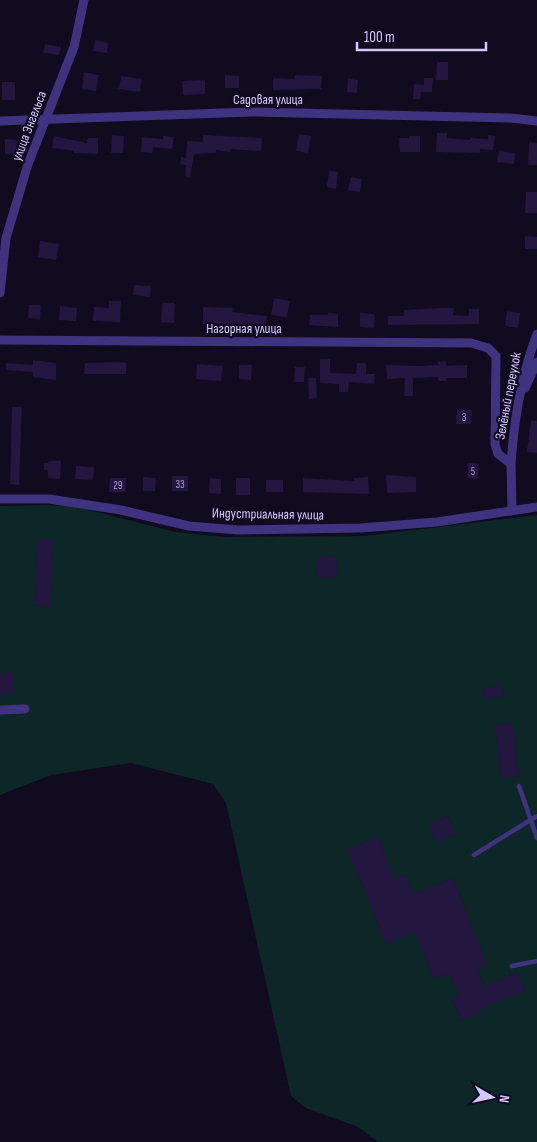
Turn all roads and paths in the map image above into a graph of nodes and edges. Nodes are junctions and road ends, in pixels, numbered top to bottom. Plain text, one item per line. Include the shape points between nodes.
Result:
1 (84, 0) edge
2 (45, 120) junction
3 (0, 121) edge
4 (537, 121) edge
5 (0, 294) edge
6 (537, 334) edge
7 (0, 340) edge
8 (488, 348) joint
9 (537, 362) edge
10 (518, 404) junction
11 (512, 464) junction
12 (0, 499) edge
13 (537, 507) edge
14 (512, 509) junction
15 (24, 709) dead end
16 (0, 710) edge
17 (519, 786) dead end
18 (537, 816) edge
19 (532, 819) junction
20 (537, 838) edge
21 (474, 855) dead end
22 (537, 961) edge
23 (512, 966) dead end

1 - 2 street, улица Энгельса via 74,47
2 - 3 street, Садовая улица
2 - 4 street, Садовая улица via 250,112 502,117
2 - 5 street, улица Энгельса via 6,238
6 - 10 street, Зелёный переулок via 527,361
7 - 8 street, Нагорная улица via 471,343
8 - 11 street, Зелёный переулок via 496,356 498,367 495,444 498,454
9 - 10 street
10 - 11 street, Зелёный переулок
11 - 14 street, Зелёный переулок
12 - 14 street, Индустриальная улица via 49,499 121,510 189,526 238,530 361,528 437,522
13 - 14 street, Индустриальная улица
15 - 16 street
17 - 19 lane
18 - 19 lane
19 - 20 lane
19 - 21 lane
22 - 23 lane

